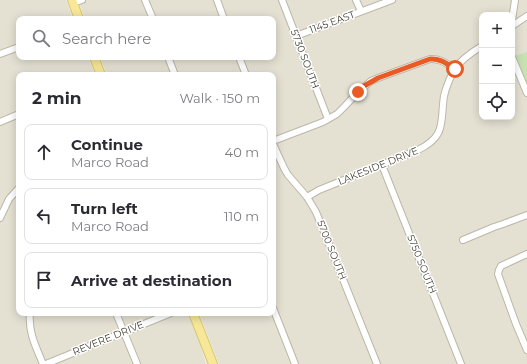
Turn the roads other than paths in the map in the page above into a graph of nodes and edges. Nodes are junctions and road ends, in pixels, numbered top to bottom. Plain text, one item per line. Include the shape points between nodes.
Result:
1 (82, 0) edge
2 (145, 0) edge
3 (217, 0) edge
4 (282, 0) edge
5 (356, 0) edge
6 (392, 0) edge
7 (515, 0) edge
8 (73, 2) edge
9 (361, 11) junction
10 (513, 12) edge
11 (78, 16) edge
12 (152, 16) edge
13 (223, 16) edge
14 (527, 16) edge
15 (515, 24) edge
16 (296, 36) junction
17 (16, 48) edge
18 (479, 48) edge
19 (0, 54) edge
20 (95, 60) edge
21 (169, 60) edge
22 (240, 60) edge
23 (515, 64) edge
24 (455, 69) junction
25 (100, 72) edge
26 (174, 72) edge
27 (245, 72) edge
28 (527, 93) edge
29 (16, 115) edge
30 (328, 119) junction
31 (0, 122) edge
32 (276, 142) edge
33 (276, 150) edge
34 (382, 165) junction
35 (16, 191) edge
36 (307, 197) junction
37 (527, 215) edge
38 (0, 218) edge
39 (463, 240) dead end
40 (527, 254) edge
41 (30, 316) edge
42 (117, 316) edge
43 (164, 316) edge
44 (194, 316) edge
45 (276, 316) edge
46 (124, 332) junction
47 (527, 350) edge
48 (44, 364) edge
49 (137, 364) edge
50 (213, 364) edge
51 (295, 364) edge
52 (377, 364) edge
53 (461, 364) edge

1 - 8 street
2 - 12 street
3 - 13 street
4 - 16 street, 5730 SOUTH
5 - 9 street
6 - 9 street, 1145 EAST
7 - 10 street
8 - 11 main road
9 - 16 street, 1145 EAST
14 - 15 street
16 - 30 street, 5730 SOUTH
17 - 19 street
18 - 24 street, LAKESIDE DRIVE
20 - 25 main road
21 - 26 street
22 - 27 street
23 - 28 street
24 - 30 street via 434,58 378,78 364,86 337,114
24 - 34 street, LAKESIDE DRIVE via 444,95 443,120 437,136 424,147
29 - 31 street
30 - 32 street
33 - 36 street, 5700 SOUTH via 288,175
34 - 36 street, LAKESIDE DRIVE
34 - 53 street, 5750 SOUTH
35 - 38 street via 9,199
36 - 52 street, 5700 SOUTH via 316,212
37 - 39 street
40 - 47 street via 502,266 498,274
41 - 48 street via 31,333
42 - 46 street
43 - 46 street, REVERE DRIVE
44 - 50 main road
45 - 51 street
46 - 48 street, REVERE DRIVE
46 - 49 street

